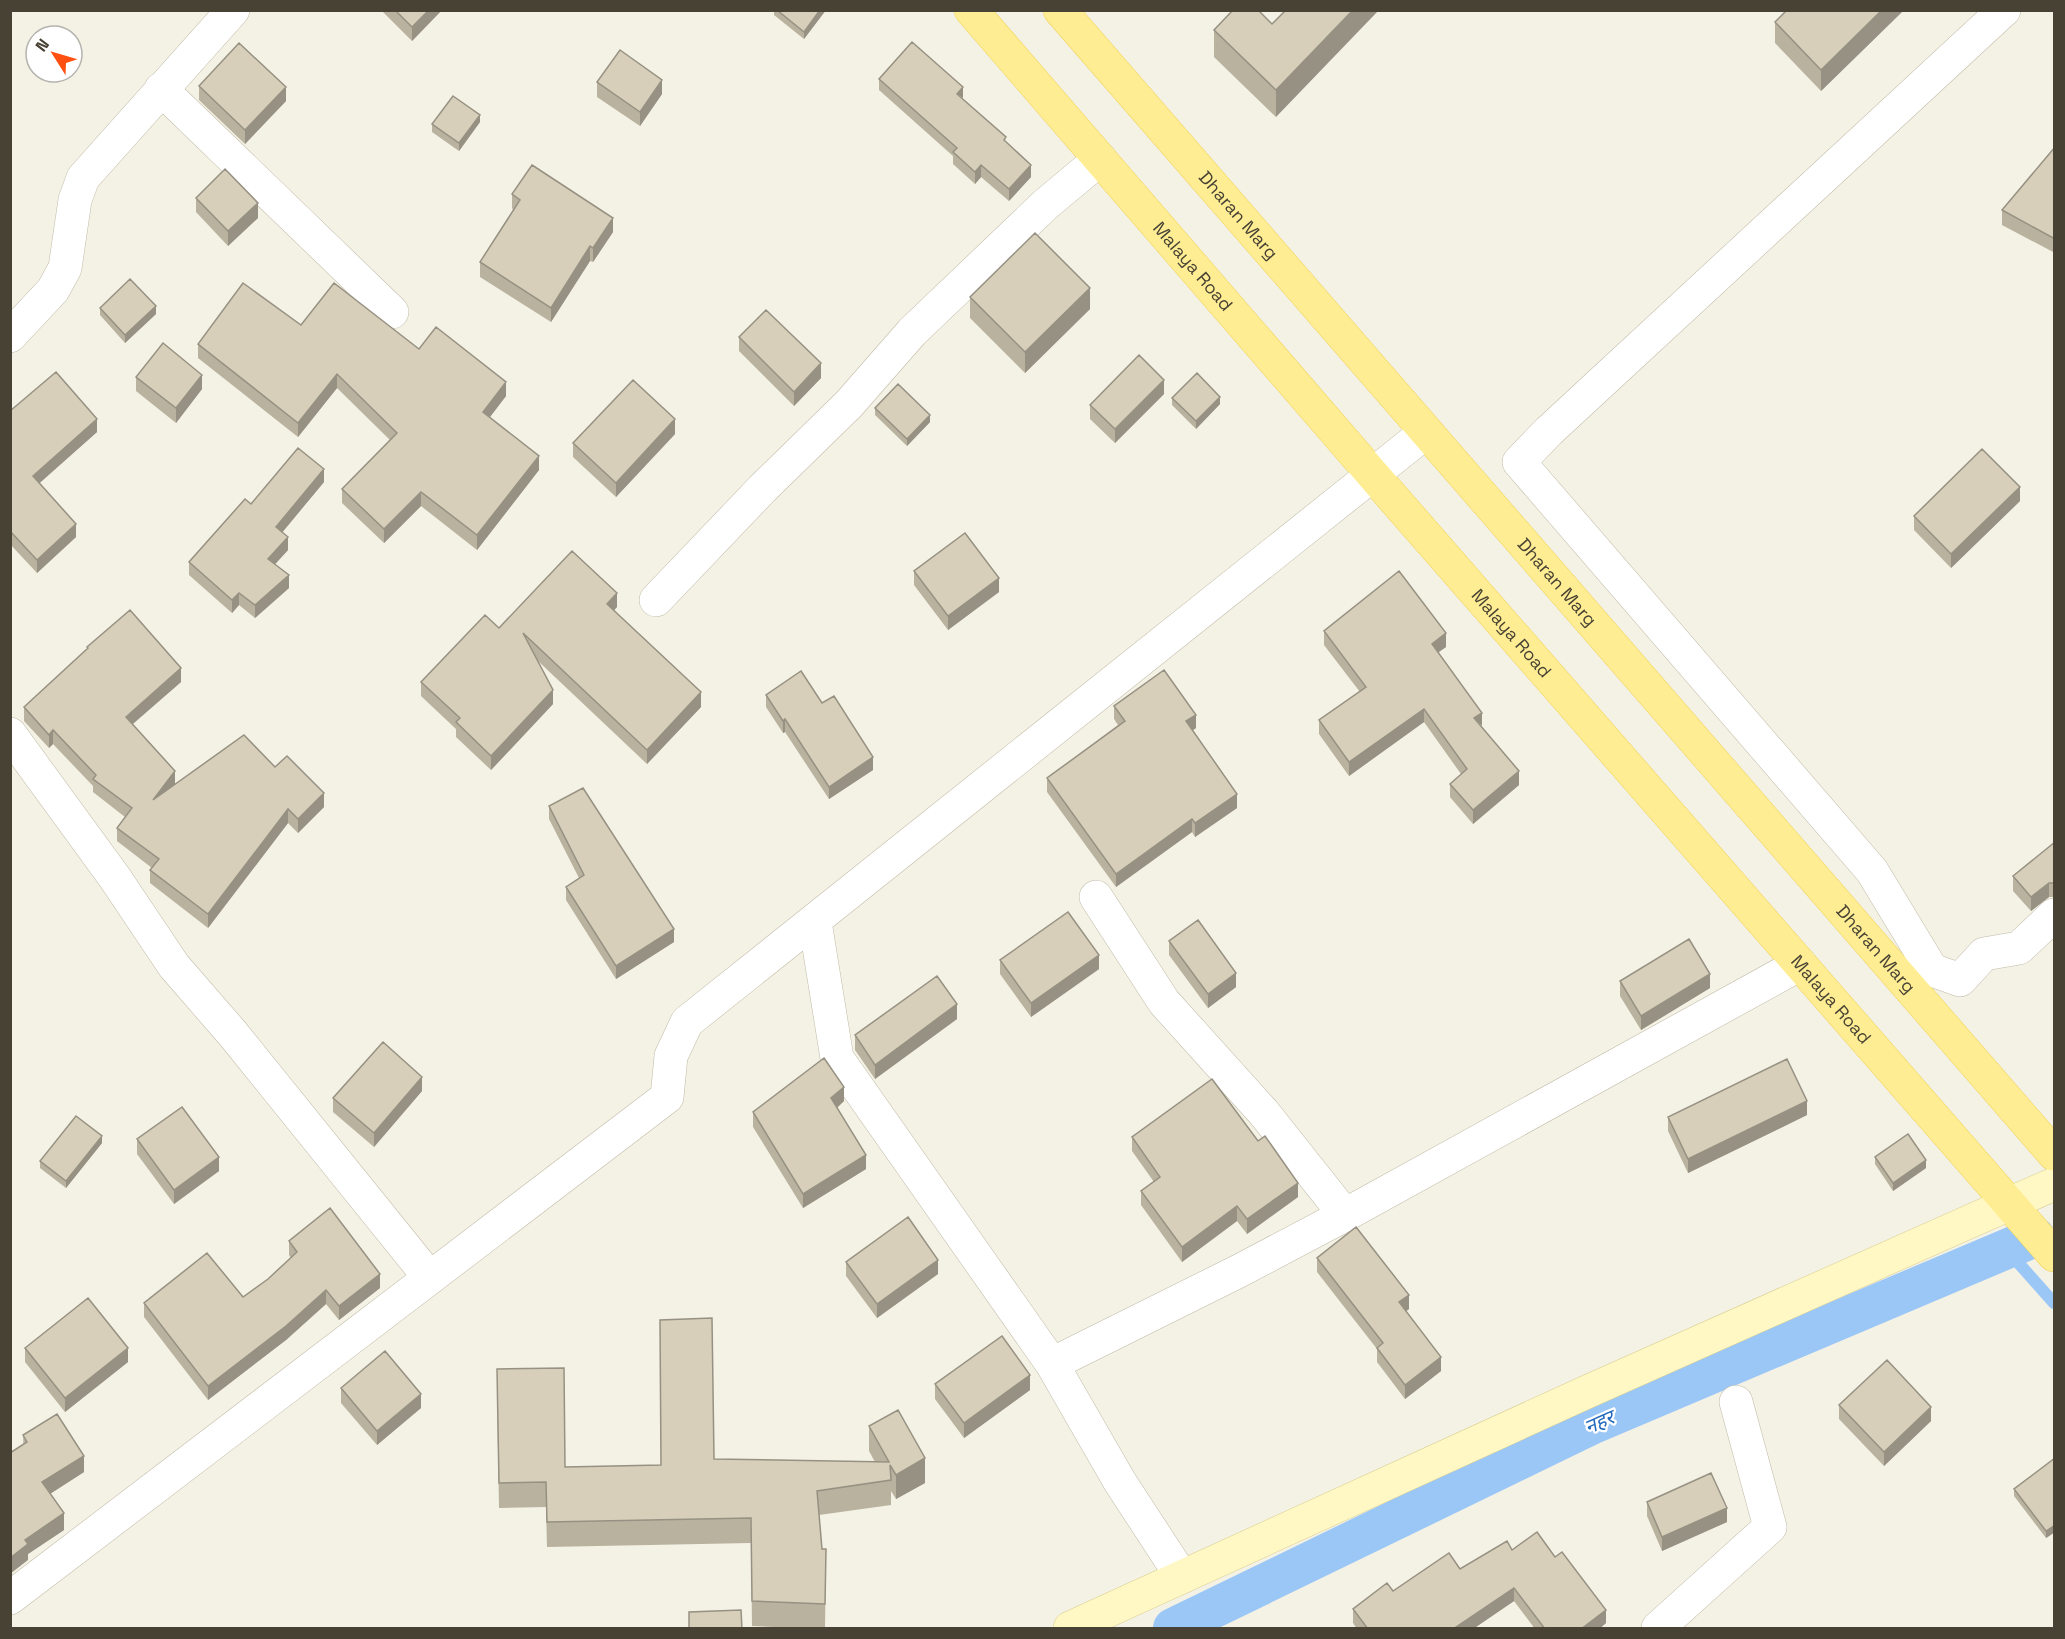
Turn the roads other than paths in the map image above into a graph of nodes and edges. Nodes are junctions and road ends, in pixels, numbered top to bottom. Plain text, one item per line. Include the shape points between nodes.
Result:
1 (233, 10) edge
2 (971, 10) edge
3 (1060, 10) edge
4 (2004, 10) edge
5 (161, 89) junction
6 (1100, 159) junction
7 (392, 312) dead end
8 (10, 336) edge
9 (1426, 432) junction
10 (1373, 475) junction
11 (656, 600) dead end
12 (10, 734) edge
13 (1096, 897) dead end
14 (2055, 915) edge
15 (815, 922) junction
16 (1800, 964) junction
17 (2055, 1154) edge
18 (2055, 1184) edge
19 (2010, 1204) junction
20 (1345, 1215) junction
21 (2055, 1256) edge
22 (430, 1278) junction
23 (1052, 1364) junction
24 (1736, 1402) dead end
25 (1182, 1577) junction
26 (10, 1598) edge
27 (1070, 1629) edge
28 (1658, 1629) edge

1 - 5 street
2 - 6 main road, Malaya Road
3 - 9 main road, Dharan Marg
4 - 14 street via 1519,462 1872,871 1932,970 1960,980 1984,954 2019,948
5 - 7 street
5 - 8 street via 83,178 75,200 65,268 53,290
6 - 10 main road, Malaya Road
6 - 11 street via 1046,204 912,332 849,404
9 - 10 street
9 - 17 main road, Dharan Marg
10 - 15 street
10 - 16 main road, Malaya Road
12 - 22 street via 174,966
13 - 20 street via 1164,1002 1264,1113
15 - 22 street via 687,1022 671,1056 667,1097
15 - 23 street via 837,1058
16 - 19 main road, Malaya Road
16 - 20 street
18 - 19 street
19 - 21 main road, Malaya Road
19 - 25 street
20 - 23 street
22 - 26 street
23 - 25 street via 1120,1482
24 - 28 street via 1770,1527
25 - 27 street

